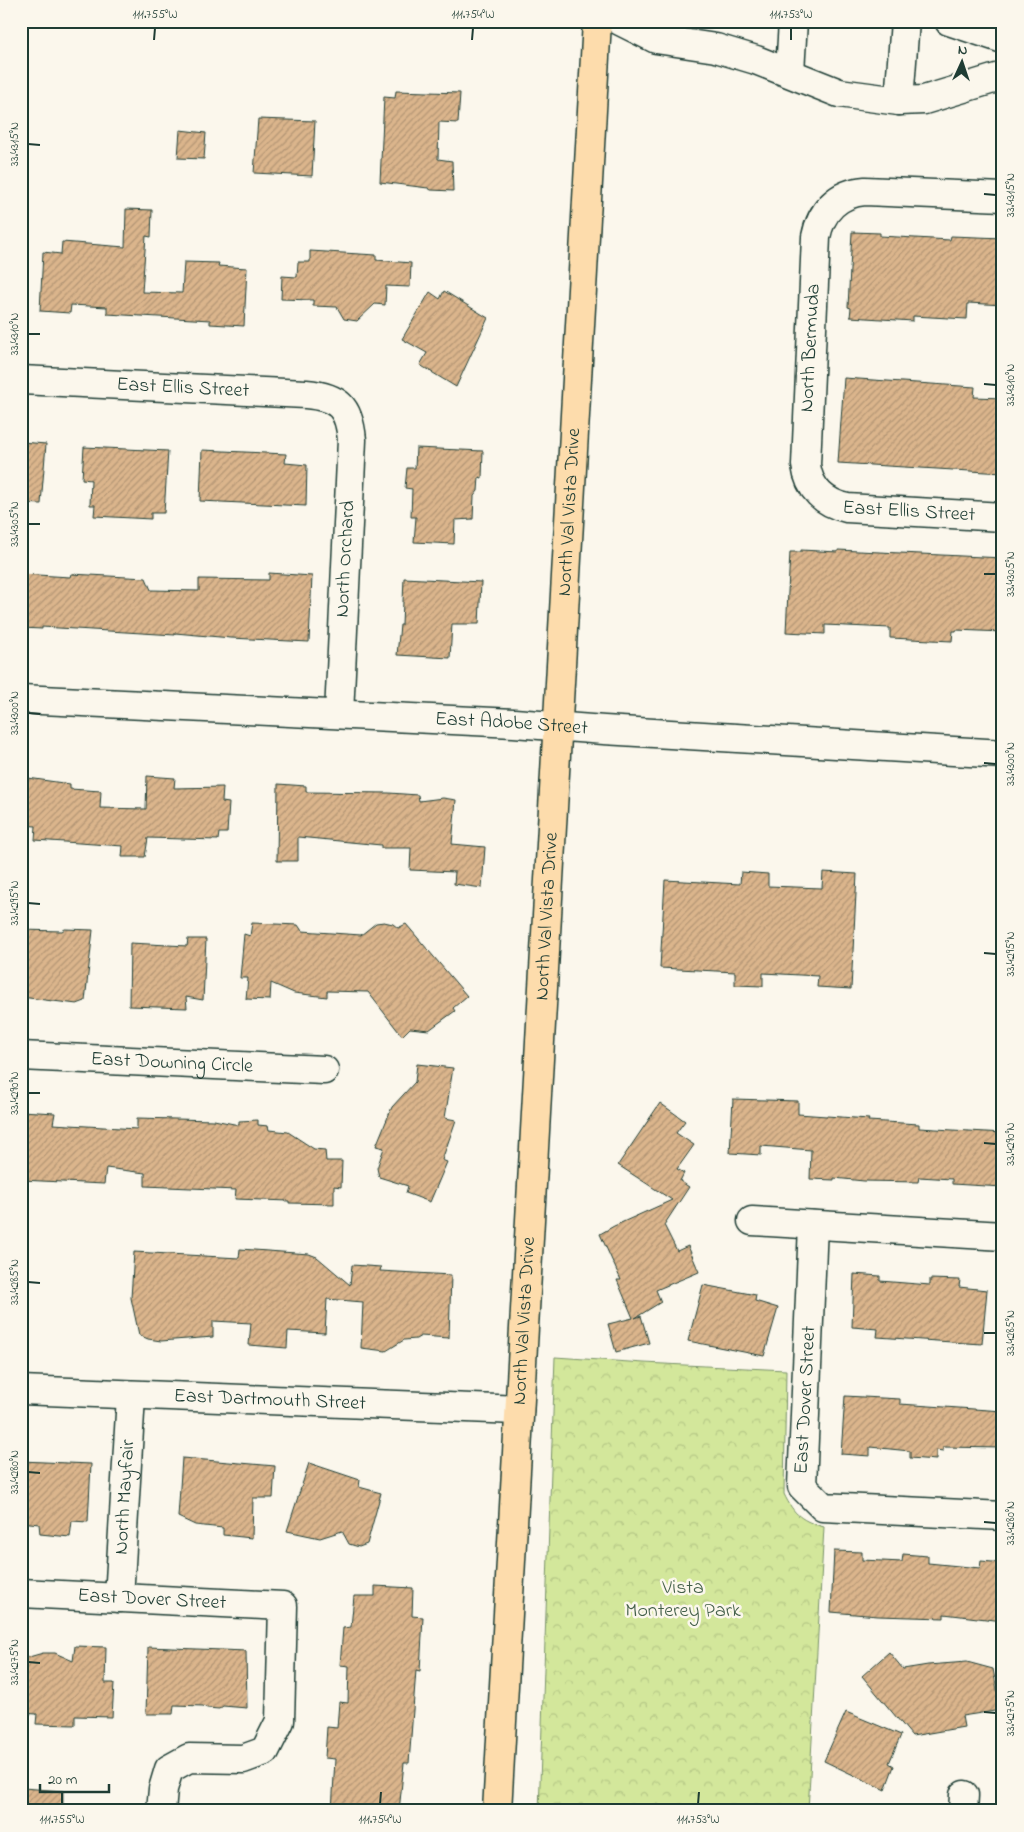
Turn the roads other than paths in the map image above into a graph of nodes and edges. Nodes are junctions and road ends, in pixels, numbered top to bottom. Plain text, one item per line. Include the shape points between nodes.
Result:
1 (598, 21) edge
2 (620, 21) edge
3 (793, 21) edge
4 (905, 21) edge
5 (950, 21) edge
6 (1003, 39) edge
7 (790, 72) junction
8 (1003, 76) edge
9 (899, 101) junction
10 (1003, 197) edge
11 (21, 380) edge
12 (342, 406) joint
13 (819, 494) joint
14 (1003, 517) edge
15 (21, 699) edge
16 (339, 714) junction
17 (559, 727) junction
18 (1003, 754) edge
19 (21, 1056) edge
20 (324, 1070) dead end
21 (752, 1221) dead end
22 (813, 1225) junction
23 (1003, 1236) edge
24 (21, 1390) edge
25 (131, 1396) junction
26 (519, 1410) junction
27 (1003, 1516) edge
28 (21, 1593) edge
29 (119, 1598) junction
30 (162, 1811) edge
31 (498, 1811) edge

1 - 17 main road, North Val Vista Drive
2 - 7 street via 656,39 716,48
3 - 7 street
4 - 9 street
5 - 6 street
7 - 9 street via 839,93
8 - 9 street via 924,100
10 - 13 street, North Bermuda via 854,192 832,204 822,220 816,237 806,465 811,484
11 - 12 street, East Ellis Street via 306,394 332,399
12 - 16 street, North Orchard via 349,416 352,440
13 - 14 street, East Ellis Street via 831,504 848,508
15 - 16 street, East Adobe Street
16 - 17 street, East Adobe Street
17 - 18 street, East Adobe Street
17 - 26 main road, North Val Vista Drive
19 - 20 street, East Downing Circle
21 - 22 street
22 - 23 street
22 - 27 street, East Dover Street via 802,1486 823,1507
24 - 25 street, East Dartmouth Street
25 - 26 street, East Dartmouth Street
25 - 29 street, North Mayfair
26 - 31 main road, North Val Vista Drive
28 - 29 street, East Dover Street
29 - 30 street, East Dover Street via 283,1606 280,1721 265,1751 243,1759 188,1758 169,1769 163,1789

